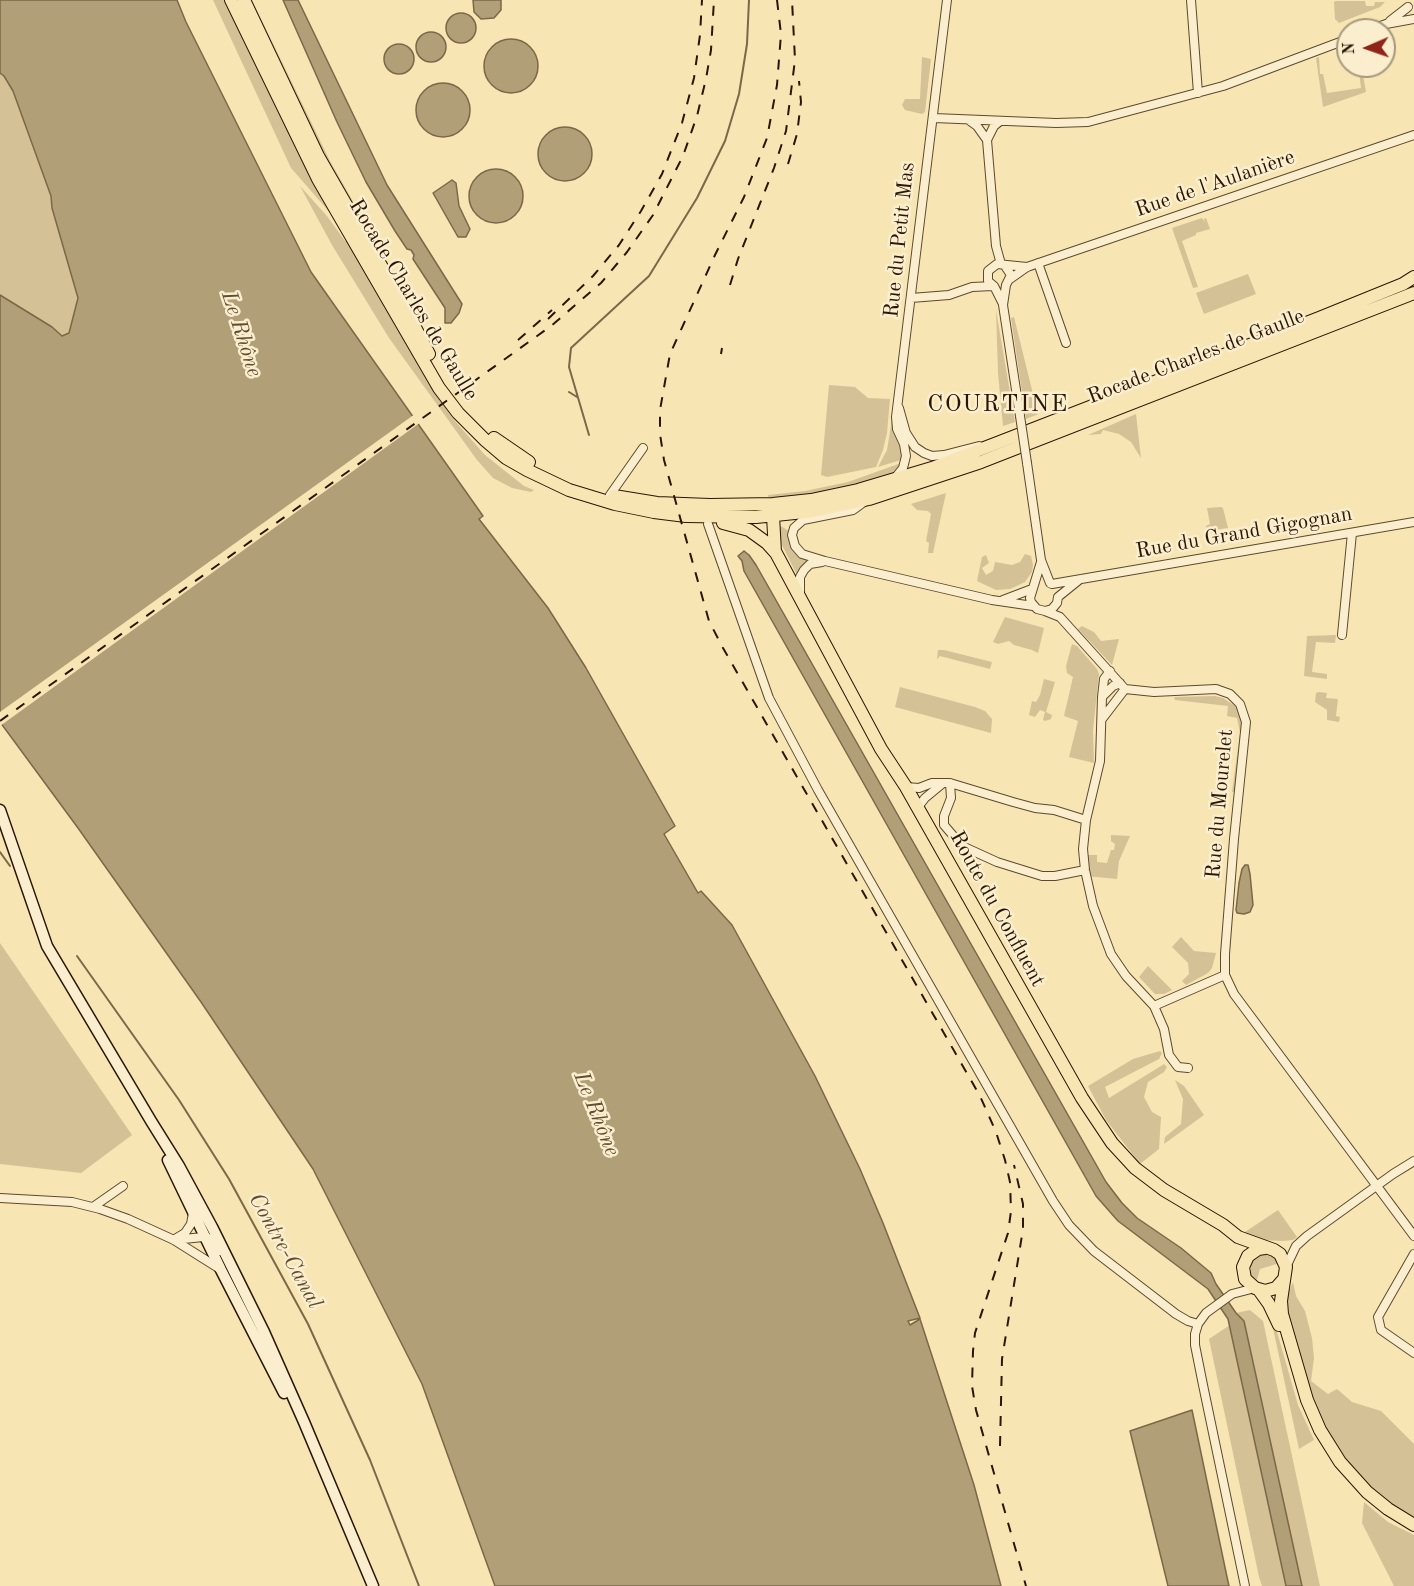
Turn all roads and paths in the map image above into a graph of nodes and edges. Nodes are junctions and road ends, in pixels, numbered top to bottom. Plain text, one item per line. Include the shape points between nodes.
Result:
1 (231, 0) edge
2 (244, 0) edge
3 (947, 0) edge
4 (1191, 0) edge
5 (1408, 3) edge
6 (1392, 18) edge
7 (1414, 19) edge
8 (1396, 22) edge
9 (1336, 44) edge
10 (1198, 93) junction
11 (934, 118) junction
12 (969, 120) junction
13 (999, 122) junction
14 (1414, 135) edge
15 (987, 140) junction
16 (1038, 263) junction
17 (1003, 265) junction
18 (1027, 267) junction
19 (987, 274) junction
20 (1414, 277) edge
21 (1008, 282) junction
22 (994, 286) junction
23 (972, 287) junction
24 (1414, 293) edge
25 (911, 298) junction
26 (1003, 305) junction
27 (1066, 343) dead end
28 (898, 406) junction
29 (997, 443) junction
30 (643, 447) dead end
31 (894, 480) junction
32 (610, 495) junction
33 (838, 495) junction
34 (869, 499) junction
35 (756, 504) junction
36 (769, 515) junction
37 (705, 520) junction
38 (1414, 522) edge
39 (1352, 533) junction
40 (767, 543) junction
41 (776, 554) junction
42 (1041, 560) junction
43 (825, 561) junction
44 (1080, 579) junction
45 (1051, 584) junction
46 (1033, 587) junction
47 (801, 599) junction
48 (1057, 600) junction
49 (1000, 601) junction
50 (1033, 606) junction
51 (1045, 611) junction
52 (1060, 617) junction
53 (1342, 635) dead end
54 (1110, 672) junction
55 (1122, 686) junction
56 (1102, 697) junction
57 (1102, 719) junction
58 (947, 783) junction
59 (906, 787) junction
60 (918, 807) junction
61 (0, 810) edge
62 (1086, 820) junction
63 (1085, 870) junction
64 (1225, 975) junction
65 (1154, 1006) junction
66 (1188, 1068) dead end
67 (151, 1121) junction
68 (1414, 1161) edge
69 (123, 1186) dead end
70 (1377, 1186) junction
71 (0, 1198) edge
72 (93, 1207) junction
73 (193, 1213) junction
74 (212, 1227) junction
75 (1414, 1236) edge
76 (1238, 1238) junction
77 (174, 1240) junction
78 (208, 1240) junction
79 (1296, 1246) junction
80 (1270, 1249) junction
81 (195, 1253) junction
82 (1414, 1254) edge
83 (1244, 1267) junction
84 (221, 1270) junction
85 (1285, 1273) junction
86 (1257, 1289) junction
87 (1230, 1295) junction
88 (247, 1298) junction
89 (1198, 1324) junction
90 (1285, 1338) junction
91 (1414, 1353) edge
92 (332, 1487) junction
93 (1414, 1525) edge
94 (1414, 1531) edge
95 (373, 1586) edge
96 (1245, 1586) edge

1 - 37 main road, Rocade Charles de Gaulle via 318,179 439,388 470,427 506,458 569,490 625,507
2 - 32 main road, Rocade Charles de Gaulle via 327,173 442,379 461,405 485,431 520,457 562,479
3 - 11 street, Rue du Petit Mas
4 - 10 street
5 - 6 street
5 - 7 street
7 - 8 street
9 - 10 street
10 - 13 street via 1081,123
11 - 12 street
11 - 25 street, Rue du Petit Mas
12 - 13 street
12 - 15 street
13 - 15 street
14 - 16 street, Rue de l'Aulanière
15 - 17 street via 996,246
16 - 18 street, Rue de l'Aulanière
16 - 27 street
17 - 18 street, Rue de l'Aulanière
17 - 19 street via 992,266
17 - 21 street via 1010,271
18 - 21 street, Rue de l'Aulanière
19 - 22 street
19 - 23 street
20 - 29 main road, Rocade Charles de Gaulle via 1357,303
21 - 22 street
21 - 26 street
22 - 23 street
22 - 26 street
23 - 25 street via 949,295
24 - 34 main road, Rocade Charles de Gaulle via 981,462
25 - 28 street, Rue du Petit Mas
26 - 42 street, bridge
28 - 29 street via 915,447 932,456
28 - 31 street, Rue du Petit Mas via 897,429 906,456
29 - 31 main road, Rocade Charles de Gaulle
30 - 32 street
31 - 33 main road, Rocade Charles de Gaulle
32 - 35 main road, Rocade Charles de Gaulle via 657,502
33 - 35 main road, Rocade Charles de Gaulle
33 - 36 main road via 813,504 778,508
34 - 36 main road, Rocade Charles de Gaulle
34 - 43 street via 854,510 797,524 792,535 795,546 802,554
35 - 36 main road
36 - 37 main road, Rocade Charles de Gaulle
36 - 40 main road via 764,524
36 - 41 main road
37 - 40 main road via 749,530
37 - 89 street via 769,698 1053,1201 1094,1251 1176,1314
38 - 39 street, Rue du Grand Gigognan
39 - 44 street, Rue du Grand Gigognan
39 - 53 street
40 - 41 main road
41 - 47 main road, Route du Confluent
42 - 45 street
42 - 46 street
43 - 47 street via 810,564 804,570 800,577
43 - 49 street
44 - 45 street, Rue du Grand Gigognan
44 - 48 street
45 - 46 street via 1042,582
45 - 48 street via 1057,590
46 - 49 street
46 - 50 street
47 - 59 main road, Route du Confluent via 881,749
48 - 51 street via 1052,609
48 - 52 street
49 - 50 street
50 - 51 street
51 - 52 street
52 - 54 street
54 - 55 street
54 - 56 street via 1104,679
55 - 56 street via 1113,686
55 - 57 street
55 - 64 street, Rue du Mourelet via 1154,692 1216,689 1230,694 1244,712
56 - 57 street
57 - 62 street via 1100,761
58 - 59 street
58 - 60 street
58 - 62 street
58 - 63 street via 951,798 944,825 963,846 996,862 1042,876
59 - 60 main road, Route du Confluent
60 - 76 main road, Route du Confluent via 1102,1130 1135,1168
61 - 67 main road via 47,946
62 - 63 street
63 - 65 street via 1111,954
64 - 65 street
64 - 70 street via 1239,1002
65 - 66 street via 1169,1055 1178,1067
67 - 73 main road
67 - 74 main road
68 - 70 street
69 - 72 street
70 - 75 street
70 - 79 street
71 - 72 street
72 - 77 street
73 - 77 street via 185,1233
73 - 78 main road
74 - 78 street
74 - 88 main road
76 - 80 main road, Route du Confluent
76 - 83 main road
77 - 78 street
77 - 81 street
78 - 81 street
78 - 84 main road
78 - 88 street
79 - 80 street
79 - 85 street
80 - 83 main road via 1253,1251
80 - 85 main road via 1280,1254
81 - 84 street
82 - 91 street via 1378,1317 1381,1330
83 - 86 main road via 1245,1279
83 - 87 street
84 - 92 main road
85 - 86 main road via 1280,1284 1270,1290
85 - 90 main road
86 - 87 street
86 - 90 main road
87 - 89 street
88 - 92 main road
89 - 96 street via 1195,1345
90 - 93 main road via 1306,1400 1340,1462 1372,1496
90 - 94 main road via 1305,1410 1330,1459 1366,1497
92 - 95 main road

